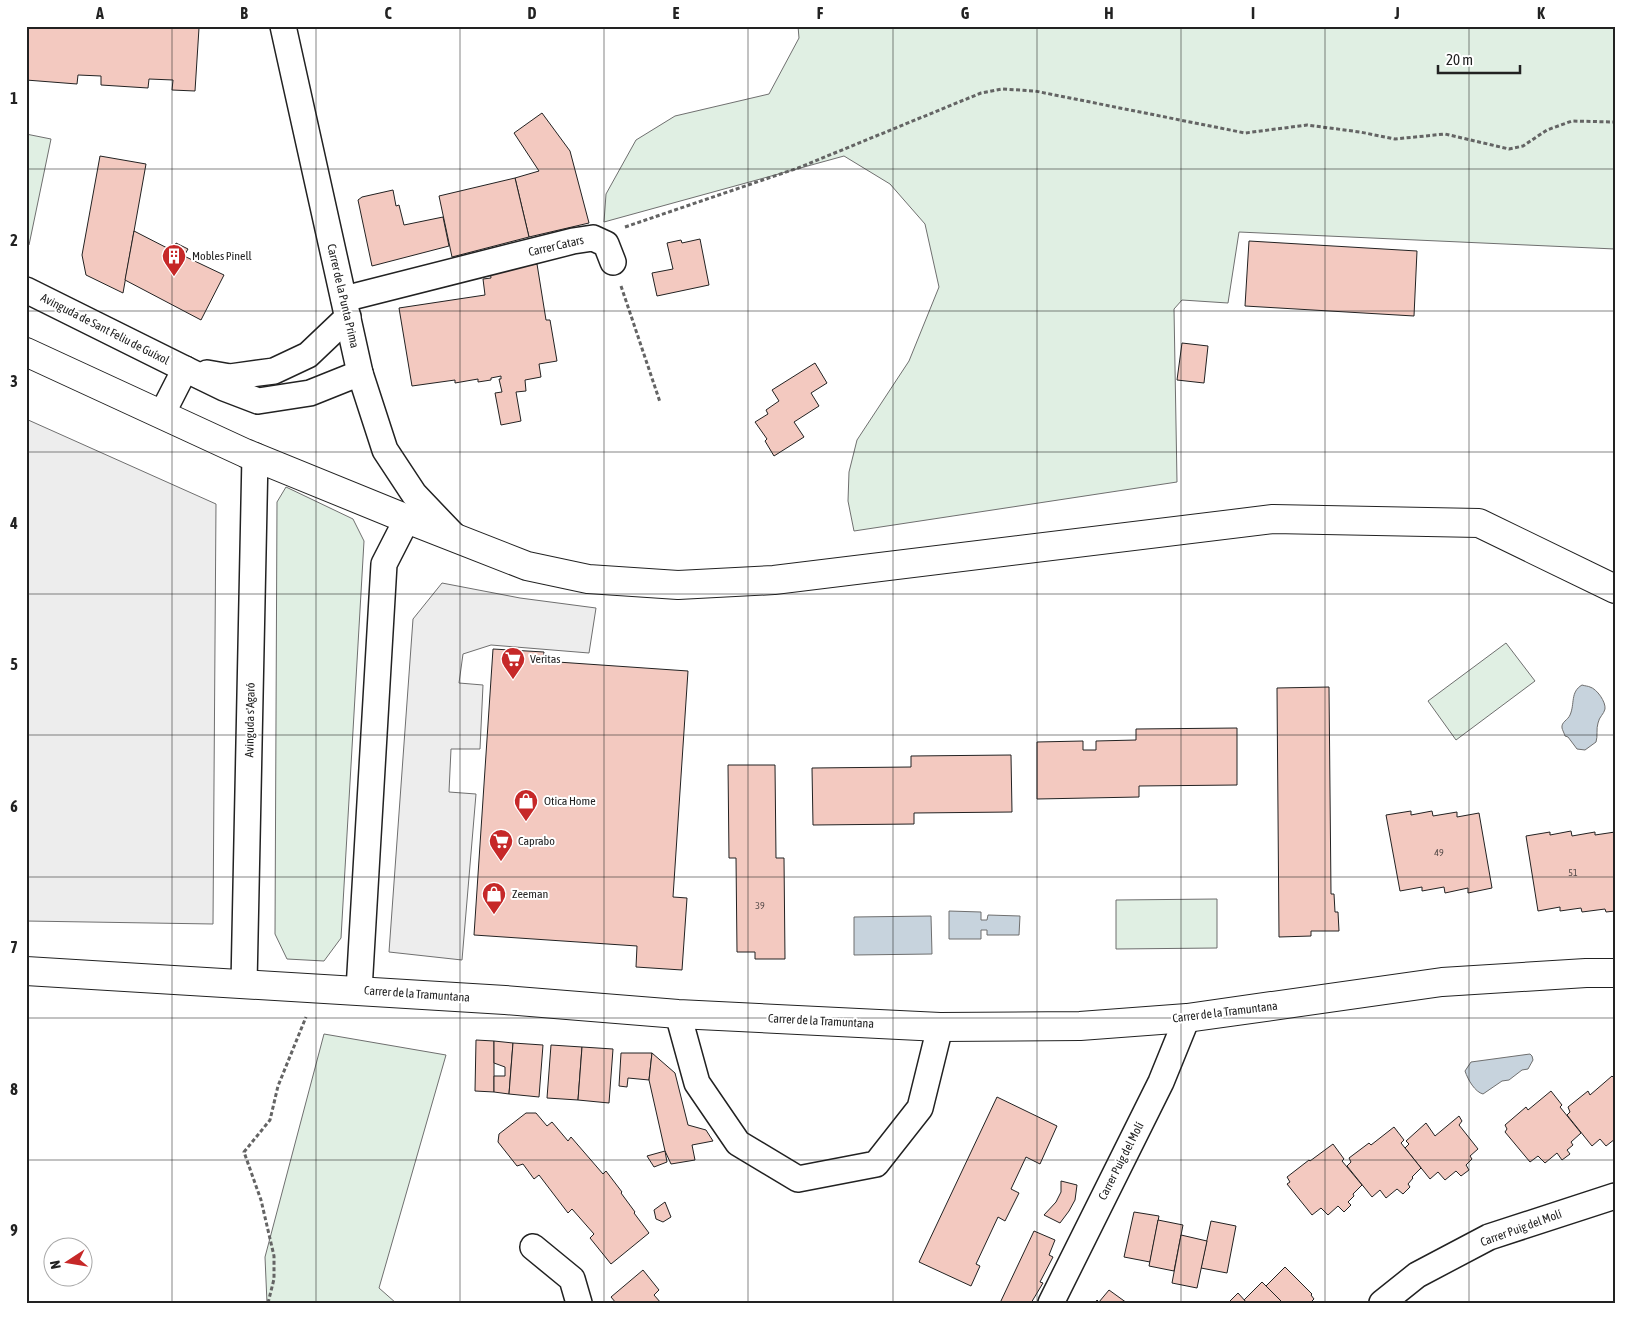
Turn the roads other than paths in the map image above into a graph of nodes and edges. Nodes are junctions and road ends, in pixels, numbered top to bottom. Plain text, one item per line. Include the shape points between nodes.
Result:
1 (283, 26) edge
2 (613, 262) road end
3 (26, 290) edge
4 (346, 308) junction
5 (26, 352) edge
6 (184, 369) junction
7 (360, 373) junction
8 (162, 414) junction
9 (255, 456) junction
10 (407, 519) junction
11 (457, 539) junction
12 (1615, 588) edge
13 (26, 971) edge
14 (1615, 973) edge
15 (244, 984) junction
16 (359, 990) junction
17 (678, 1014) junction
18 (1187, 1018) junction
19 (940, 1027) junction
20 (1615, 1196) edge
21 (533, 1247) dead end
22 (579, 1303) edge
23 (1050, 1303) edge
24 (1382, 1303) edge

1 - 4 street, Carrer de la Punta Prima
2 - 4 street, Carrer Catars via 606,244 593,238 573,241
3 - 6 street, Avinguda de Sant Feliu de Guíxol
4 - 6 street, Avinguda de Sant Feliu de Guíxol via 308,355 274,371 230,377
4 - 7 street, Carrer de la Punta Prima
5 - 8 main road
6 - 7 street, Avinguda de Sant Feliu de Guíxol via 258,401 310,393
6 - 8 street
7 - 11 street, Carrer de la Punta Prima via 385,450 414,494
8 - 9 main road
9 - 10 main road
9 - 15 street, Avinguda s'Agaró
10 - 11 main road
10 - 16 street via 384,564
11 - 12 main road via 527,566 579,578 678,585 774,580 1272,519 1479,523
13 - 15 main road, Carrer de la Tramuntana
14 - 18 main road, Carrer de la Tramuntana via 1586,972 1442,982
15 - 16 main road, Carrer de la Tramuntana
16 - 17 main road, Carrer de la Tramuntana
17 - 19 main road, Carrer de la Tramuntana
17 - 19 street via 697,1083 738,1143 798,1179 876,1164 920,1108
18 - 19 main road, Carrer de la Tramuntana via 1080,1026
18 - 23 street, Carrer Puig del Molí via 1161,1082
20 - 24 street, Carrer Puig del Molí via 1489,1237 1417,1275
21 - 22 street via 572,1279

